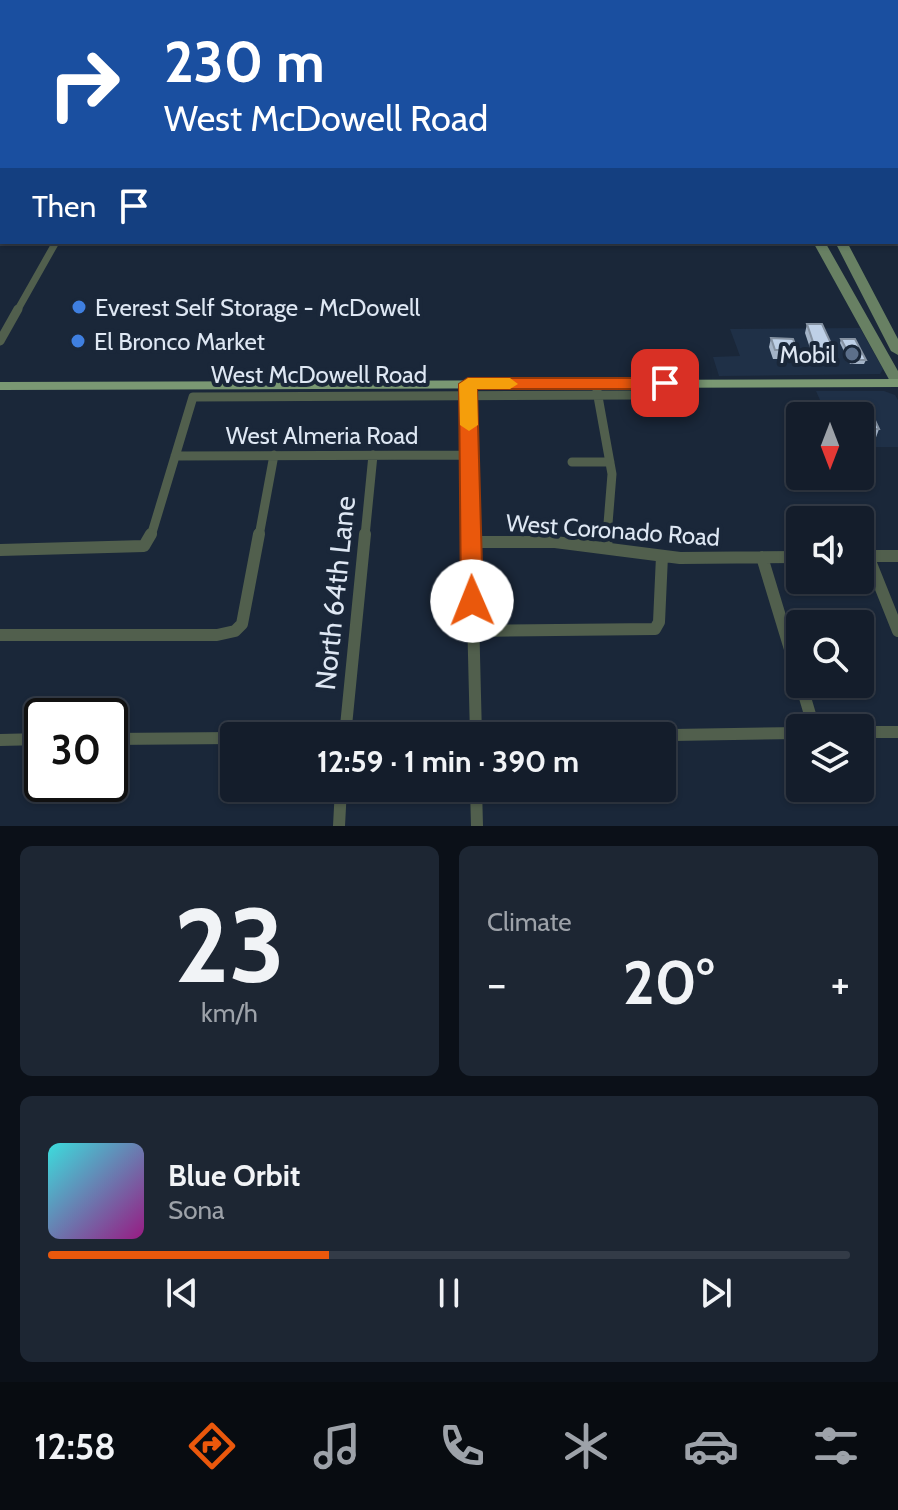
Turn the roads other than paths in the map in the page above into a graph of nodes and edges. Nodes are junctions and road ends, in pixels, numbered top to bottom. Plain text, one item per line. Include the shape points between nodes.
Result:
1 (55, 244) edge
2 (822, 248) edge
3 (844, 248) edge
4 (875, 305) junction
5 (0, 341) edge
6 (898, 351) edge
7 (898, 383) edge
8 (0, 386) edge
9 (597, 389) junction
10 (468, 390) junction
11 (638, 395) dead end
12 (274, 455) junction
13 (373, 455) junction
14 (470, 455) junction
15 (175, 456) junction
16 (572, 462) dead end
17 (610, 462) junction
18 (471, 542) junction
19 (606, 548) junction
20 (0, 550) edge
21 (662, 556) junction
22 (874, 556) edge
23 (898, 556) edge
24 (762, 557) junction
25 (786, 557) edge
26 (874, 578) edge
27 (473, 631) junction
28 (898, 631) edge
29 (0, 635) edge
30 (786, 637) edge
31 (346, 722) edge
32 (476, 722) edge
33 (874, 732) edge
34 (898, 732) edge
35 (786, 733) edge
36 (676, 735) edge
37 (220, 738) edge
38 (24, 739) edge
39 (128, 739) edge
40 (0, 740) edge
41 (340, 802) edge
42 (476, 802) edge
43 (339, 826) edge
44 (477, 826) edge

1 - 5 street
2 - 4 main road via 862,300
2 - 7 main road
3 - 4 main road
4 - 6 main road
7 - 9 main road, West McDowell Road
8 - 10 main road, West McDowell Road
9 - 10 main road, West McDowell Road
9 - 11 street, West McDowell Road
9 - 17 street
10 - 14 street
10 - 15 street, West McDowell Road via 193,397
12 - 13 street, West Almeria Road
12 - 15 street, West Almeria Road
12 - 29 street via 242,624 235,631
13 - 14 street, West Almeria Road
13 - 31 street, North 64th Lane
14 - 18 street
15 - 20 street via 144,546
16 - 17 street
17 - 19 street via 613,484
18 - 19 street, West Coronado Road
18 - 27 street
19 - 21 street, West Coronado Road
21 - 24 street, West Coronado Road
21 - 27 street via 655,629
22 - 23 street
24 - 25 street, West Coronado Road
24 - 30 street
26 - 28 street
27 - 32 street
33 - 34 street
35 - 36 street
37 - 39 street
38 - 40 street
41 - 43 street
42 - 44 street

